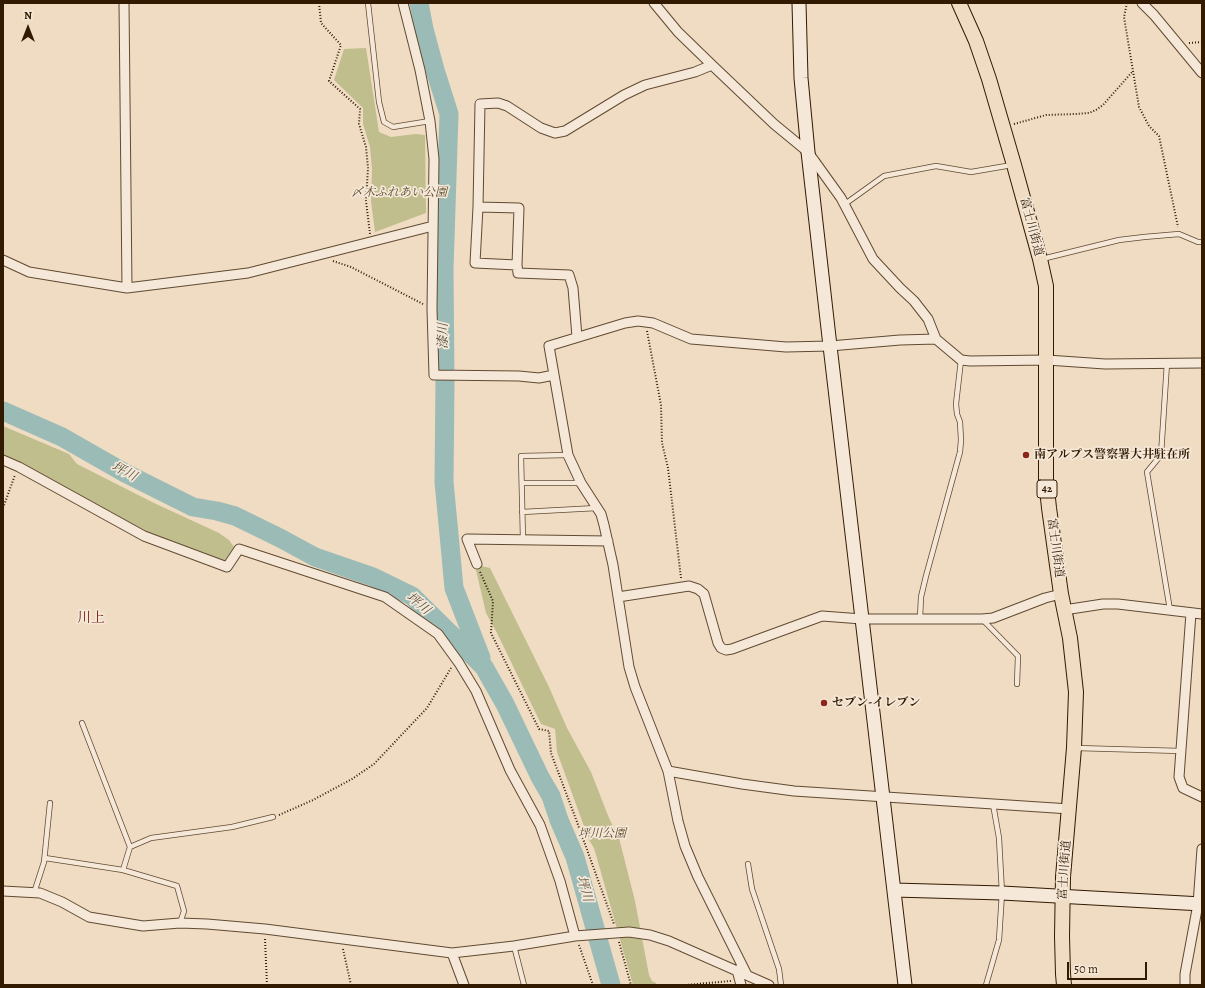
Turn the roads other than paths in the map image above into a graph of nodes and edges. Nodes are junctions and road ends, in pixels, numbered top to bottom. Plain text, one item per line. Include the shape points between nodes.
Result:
1 (124, 3) edge
2 (368, 3) edge
3 (403, 3) edge
4 (654, 3) edge
5 (799, 3) edge
6 (959, 3) edge
7 (1142, 3) edge
8 (712, 65) junction
9 (1202, 73) edge
10 (430, 121) junction
11 (808, 152) junction
12 (1014, 164) junction
13 (845, 204) junction
14 (478, 207) junction
15 (433, 226) junction
16 (1202, 242) edge
17 (1040, 259) junction
18 (3, 260) edge
19 (516, 265) junction
20 (127, 288) junction
21 (577, 337) junction
22 (936, 339) junction
23 (830, 346) junction
24 (961, 360) junction
25 (1047, 360) junction
26 (1167, 363) junction
27 (1202, 363) edge
28 (554, 375) junction
29 (568, 455) junction
30 (3, 460) edge
31 (581, 483) junction
32 (522, 484) junction
33 (597, 508) junction
34 (522, 512) junction
35 (523, 540) junction
36 (608, 541) junction
37 (477, 564) road end
38 (1061, 594) junction
39 (618, 597) junction
40 (1064, 610) junction
41 (1170, 610) junction
42 (1191, 613) junction
43 (1202, 614) edge
44 (920, 618) junction
45 (862, 619) junction
46 (982, 619) junction
47 (1017, 684) dead end
48 (82, 723) dead end
49 (1074, 748) junction
50 (1181, 752) junction
51 (668, 771) junction
52 (1202, 797) edge
53 (883, 798) junction
54 (50, 803) dead end
55 (993, 804) junction
56 (1070, 809) junction
57 (273, 817) road end
58 (130, 847) junction
59 (1202, 849) edge
60 (45, 858) junction
61 (748, 864) dead end
62 (123, 870) junction
63 (894, 890) junction
64 (3, 892) edge
65 (34, 893) junction
66 (1002, 893) junction
67 (1063, 896) junction
68 (1200, 904) edge
69 (180, 924) junction
70 (575, 936) junction
71 (514, 946) junction
72 (452, 953) junction
73 (743, 980) edge
74 (464, 985) edge
75 (524, 985) edge
76 (769, 985) edge
77 (781, 985) edge
78 (905, 985) edge
79 (986, 985) edge
80 (1064, 985) edge
81 (1185, 985) edge

1 - 20 street
2 - 10 lane via 379,102 384,122 393,127
3 - 10 street
4 - 8 street via 678,32
5 - 11 street via 801,78
6 - 12 main road, 富士川街道 / 42 via 989,79
7 - 9 street
8 - 11 street via 774,124
8 - 14 street via 645,85 565,131 555,133 541,128 507,106 498,103 480,104
10 - 15 street via 434,159
11 - 13 street
11 - 23 street
12 - 13 lane via 970,172 936,166 884,176
12 - 17 main road, 富士川街道 / 42
13 - 22 street via 873,259 928,318
14 - 19 street via 475,263
14 - 19 street via 519,208
15 - 20 street via 248,273
15 - 28 street via 434,375 539,378
16 - 17 lane via 1179,234 1119,240
17 - 25 main road, 富士川街道 / 42 via 1046,286
18 - 20 street via 30,272
19 - 21 street via 518,273 569,275 573,288
21 - 23 street via 638,321 653,323 691,339 786,347
21 - 28 street via 549,346
22 - 23 street
22 - 24 street
23 - 45 street
24 - 25 street
24 - 44 lane via 956,404 960,422 960,452 926,576
25 - 26 street via 1105,364
25 - 38 main road, 富士川街道 / 42 via 1046,479
26 - 27 street
26 - 41 lane via 1161,455 1147,472
28 - 29 street
29 - 31 street
29 - 32 lane via 521,456
30 - 70 street via 144,536 227,567 239,550 385,597 438,634 476,691 510,770 540,825 560,881
31 - 32 lane
31 - 33 street
32 - 34 lane
33 - 34 lane
33 - 36 street
34 - 35 lane
35 - 36 street
35 - 37 street via 467,539
36 - 39 street
38 - 40 main road, 富士川街道 / 42
38 - 46 street via 993,618
39 - 45 street via 689,586 698,589 704,594 718,644 726,650 822,616
39 - 51 street via 634,687
40 - 41 street via 1103,604
40 - 49 main road, 富士川街道 / 42 via 1076,692
41 - 42 street
42 - 43 street
42 - 50 street
44 - 45 street
44 - 46 street
45 - 53 street
46 - 47 lane via 1018,656
48 - 58 lane
49 - 50 lane
49 - 56 main road, 富士川街道 / 42
50 - 52 street via 1179,777 1183,788
51 - 53 street via 787,790
51 - 73 street via 685,846
53 - 55 street
53 - 63 street
54 - 60 lane
55 - 56 street
55 - 66 lane
56 - 67 main road, 富士川街道 / 42
57 - 58 lane via 232,828 151,838
58 - 62 lane
59 - 68 street
60 - 62 lane
60 - 65 lane
61 - 77 lane via 752,889 780,969
62 - 69 lane via 177,886 184,911
63 - 66 street
63 - 78 street
64 - 65 street
65 - 69 street via 62,902 89,917 143,926
66 - 67 street
66 - 79 lane via 999,940
67 - 68 street
67 - 80 main road, 富士川街道 / 42
68 - 81 street via 1185,974
69 - 72 street via 265,930
70 - 71 street
70 - 73 street via 630,932 650,935 737,970
71 - 72 street
71 - 75 lane
72 - 74 street
73 - 76 street

